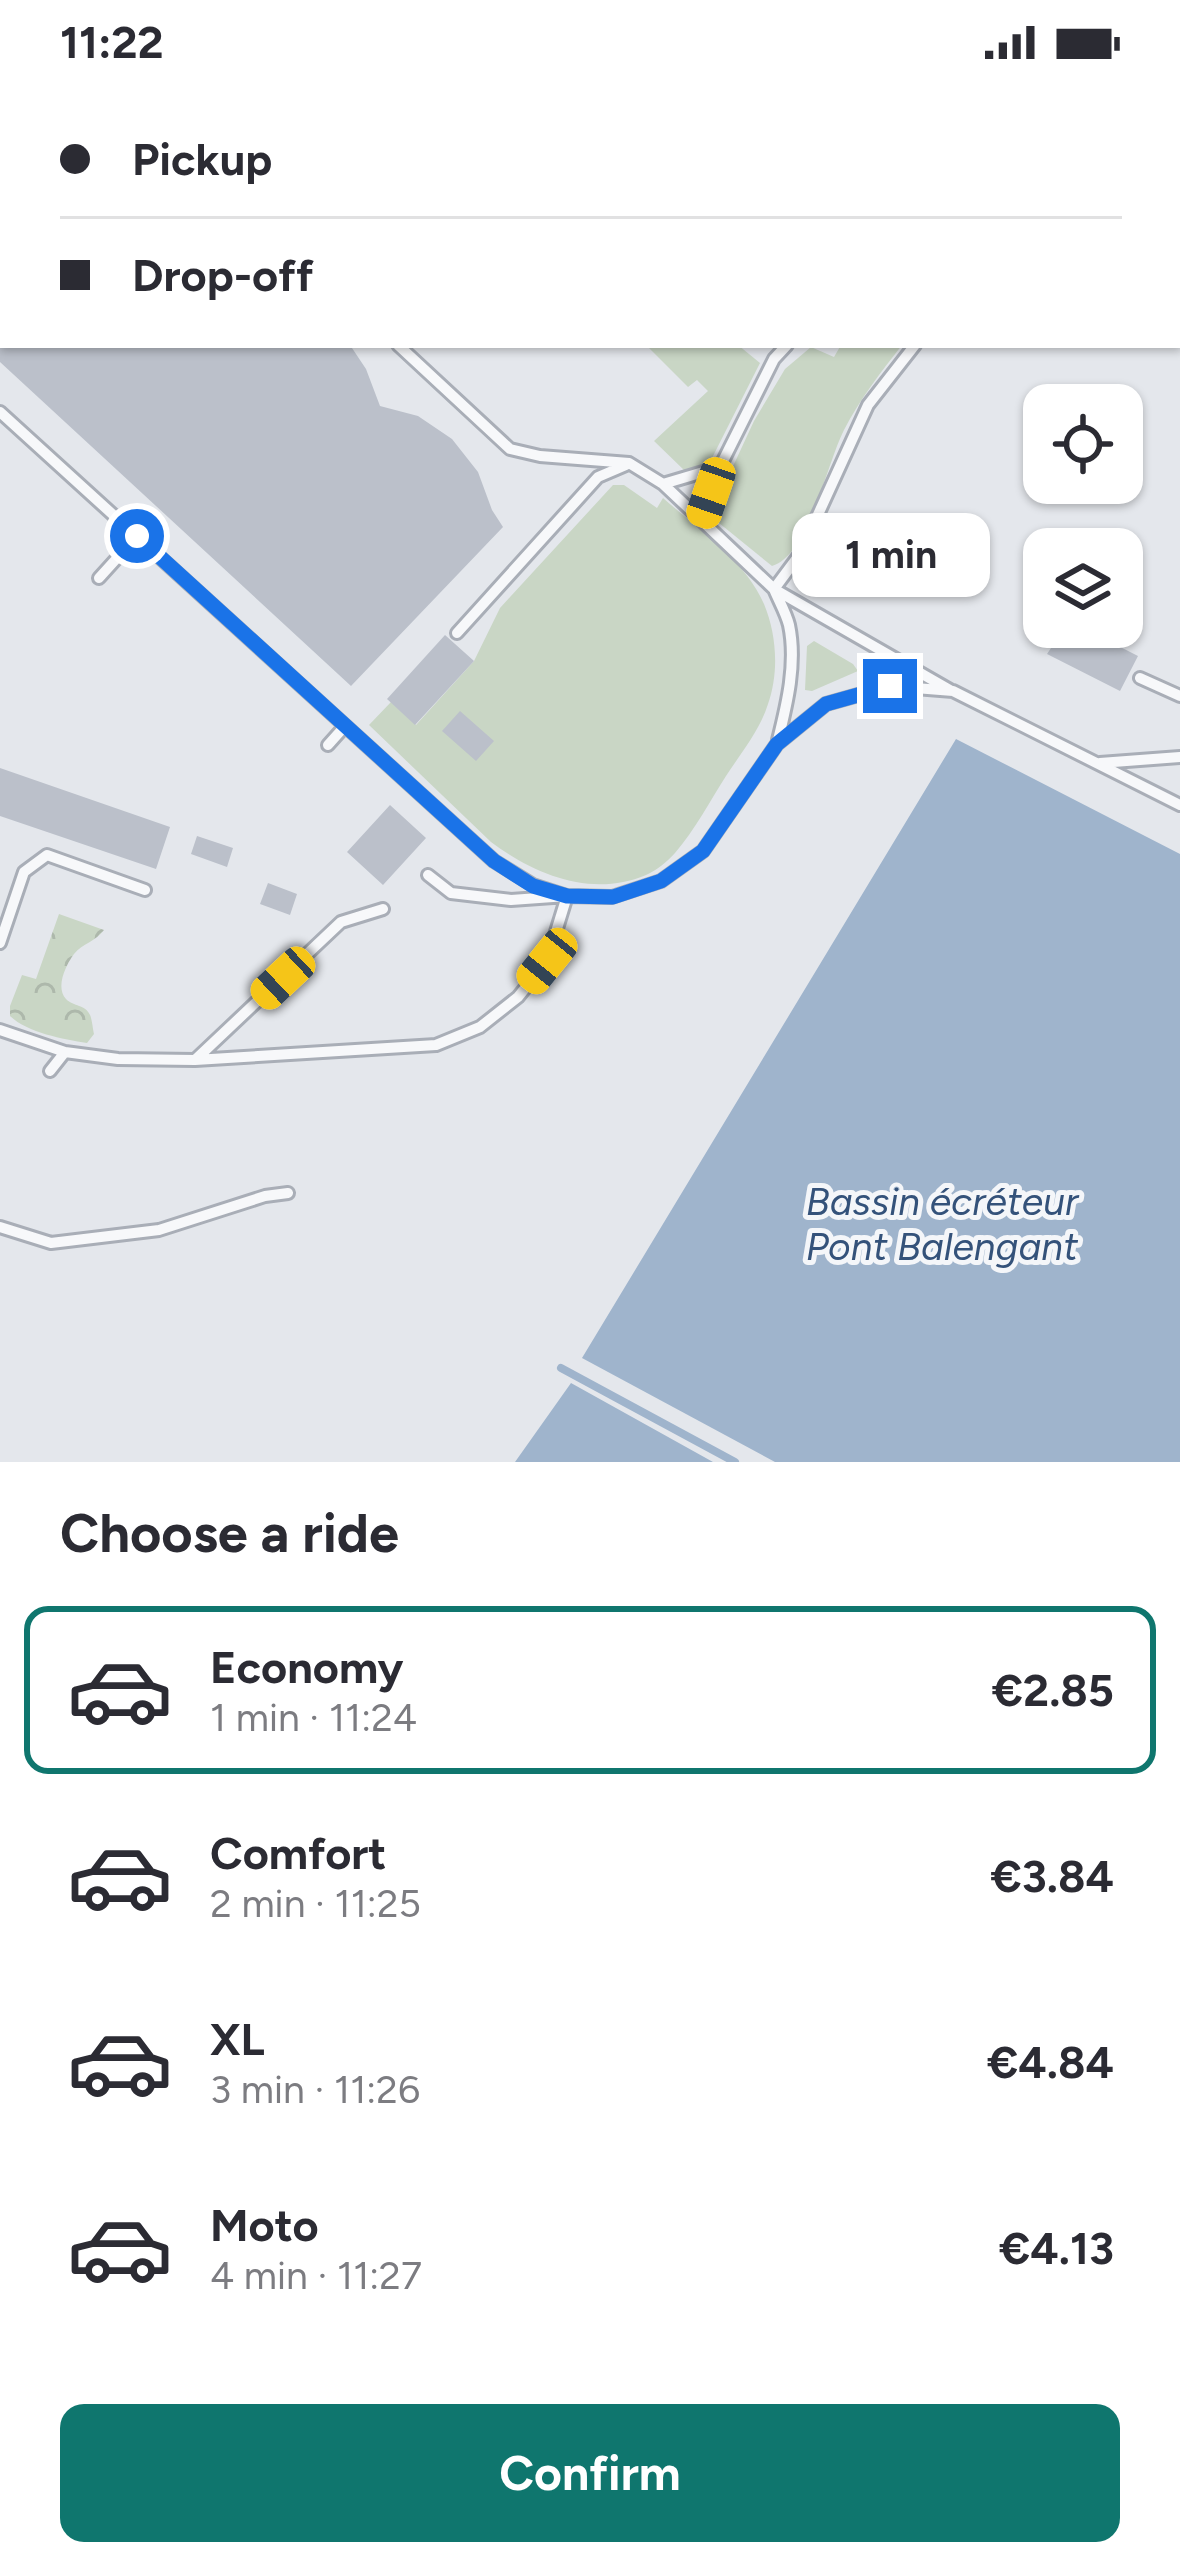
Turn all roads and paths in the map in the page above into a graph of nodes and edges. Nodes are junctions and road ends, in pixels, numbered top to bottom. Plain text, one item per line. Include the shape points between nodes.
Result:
1 (401, 348) edge
2 (912, 348) edge
3 (775, 352) edge
4 (0, 412) edge
5 (629, 464) junction
6 (720, 467) junction
7 (663, 484) junction
8 (702, 519) junction
9 (137, 536) junction
10 (99, 578) dead end
11 (774, 589) junction
12 (458, 633) dead end
13 (1140, 677) dead end
14 (953, 692) junction
15 (1180, 696) edge
16 (345, 726) junction
17 (777, 744) junction
18 (328, 745) dead end
19 (1180, 757) edge
20 (1095, 763) junction
21 (1180, 806) edge
22 (428, 875) dead end
23 (146, 890) dead end
24 (567, 896) junction
25 (383, 909) dead end
26 (0, 943) edge
27 (0, 1030) edge
28 (65, 1052) junction
29 (195, 1060) junction
30 (50, 1071) dead end
31 (288, 1193) dead end
32 (0, 1227) edge

1 - 5 lane via 510,448
2 - 11 lane via 868,405 800,554
3 - 6 lane
4 - 9 lane
5 - 7 lane
5 - 12 lane via 598,478
6 - 7 lane
6 - 8 lane
7 - 8 lane
8 - 11 lane
9 - 10 lane
9 - 16 lane
11 - 14 lane
11 - 17 lane via 788,625 790,665
13 - 15 lane
14 - 17 lane via 890,686 826,704
14 - 20 lane
16 - 18 lane
16 - 24 lane via 494,861
17 - 24 lane via 703,851 661,881 613,897
19 - 20 lane
20 - 21 lane
22 - 24 lane via 452,893
23 - 26 lane via 47,855 25,872
24 - 29 lane via 547,961 480,1027 436,1045
25 - 29 lane via 341,922
27 - 28 lane
28 - 29 lane
28 - 30 lane
31 - 32 lane via 159,1231 51,1243

